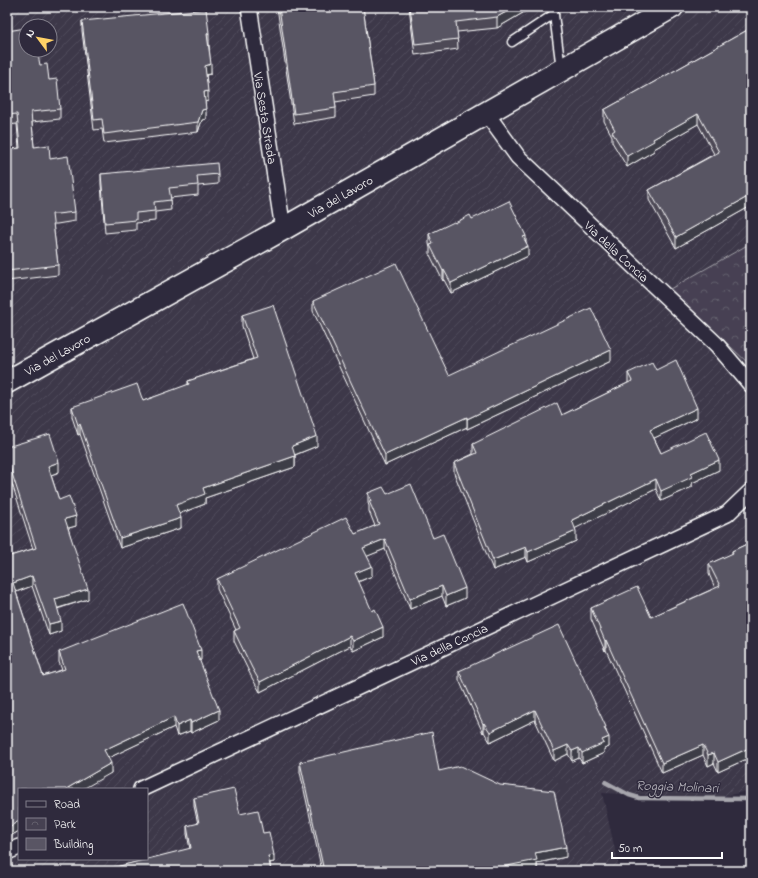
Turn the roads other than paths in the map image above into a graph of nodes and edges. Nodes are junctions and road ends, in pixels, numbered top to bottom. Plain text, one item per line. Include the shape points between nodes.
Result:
1 (248, 7) edge
2 (672, 7) edge
3 (553, 11) edge
4 (512, 42) dead end
5 (562, 70) junction
6 (486, 113) junction
7 (283, 229) junction
8 (7, 382) edge
9 (751, 386) edge
10 (751, 491) edge
11 (143, 788) edge
12 (18, 847) edge
13 (7, 852) edge

1 - 7 street, Via Sesta Strada
2 - 5 street, Via del Lavoro
3 - 4 lane
3 - 5 lane
5 - 6 street, Via del Lavoro
6 - 7 street, Via del Lavoro
6 - 9 street, Via della Concia via 518,157 716,344
7 - 8 street, Via del Lavoro
10 - 11 street, Via della Concia via 727,514
12 - 13 street

